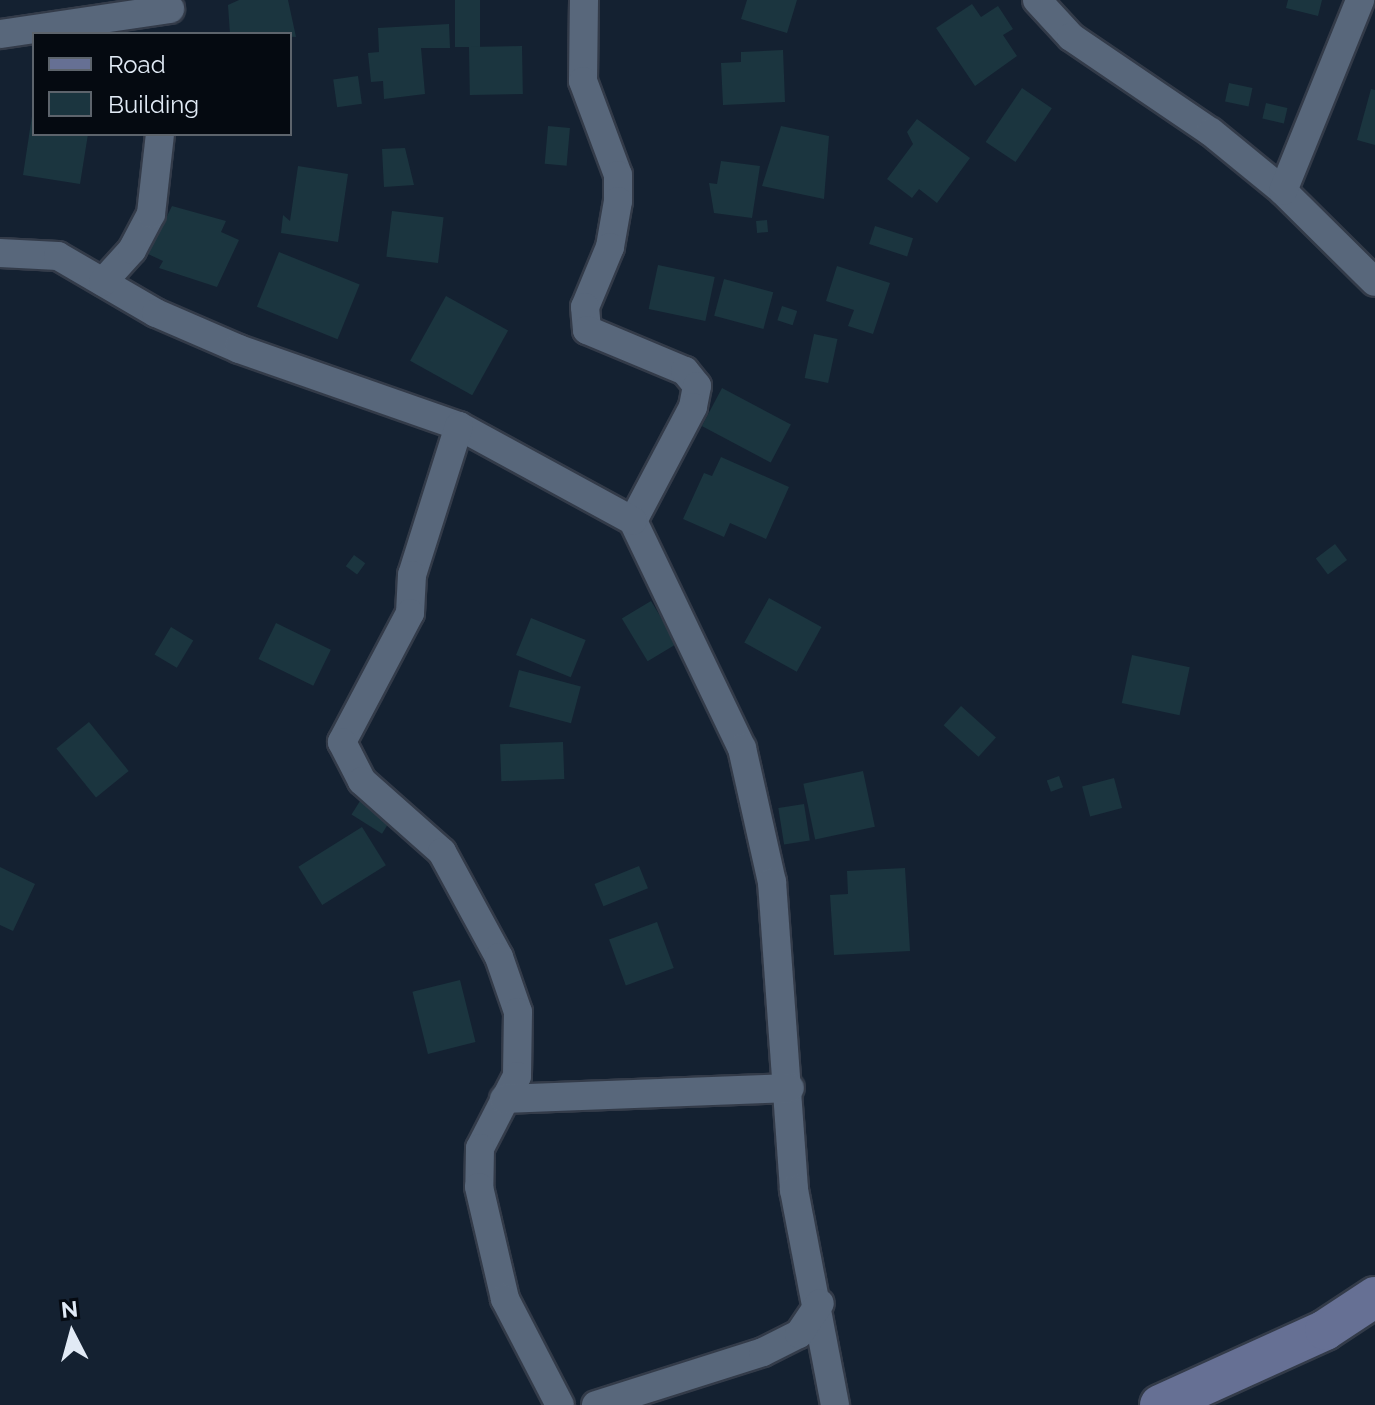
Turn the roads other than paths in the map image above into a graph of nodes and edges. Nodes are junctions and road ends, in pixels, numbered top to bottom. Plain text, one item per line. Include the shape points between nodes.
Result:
1 (584, 0) edge
2 (1037, 0) edge
3 (1360, 0) edge
4 (170, 14) edge
5 (0, 34) edge
6 (160, 136) edge
7 (1283, 191) junction
8 (2, 257) edge
9 (103, 282) junction
10 (1375, 282) edge
11 (459, 426) junction
12 (633, 521) junction
13 (790, 1088) junction
14 (504, 1099) junction
15 (1375, 1297) edge
16 (820, 1303) junction
17 (560, 1405) edge
18 (596, 1405) edge
19 (835, 1405) edge
20 (1160, 1405) edge

1 - 12 street via 583,81 618,175 610,247 585,307 587,330 685,371 697,386 693,407
2 - 7 street via 1071,37 1211,132
3 - 7 street
4 - 5 street
6 - 9 street via 151,214
7 - 10 street
8 - 9 street via 58,256
9 - 11 street via 239,349
11 - 12 street
11 - 14 street via 412,575 410,613 342,742 362,781 442,852 499,957 523,1046
12 - 13 street via 742,748 772,882
13 - 14 street
13 - 16 street via 794,1190
14 - 17 street via 480,1148 484,1220 505,1299
15 - 20 street via 1325,1330
16 - 18 street via 799,1334 763,1352
16 - 19 street

